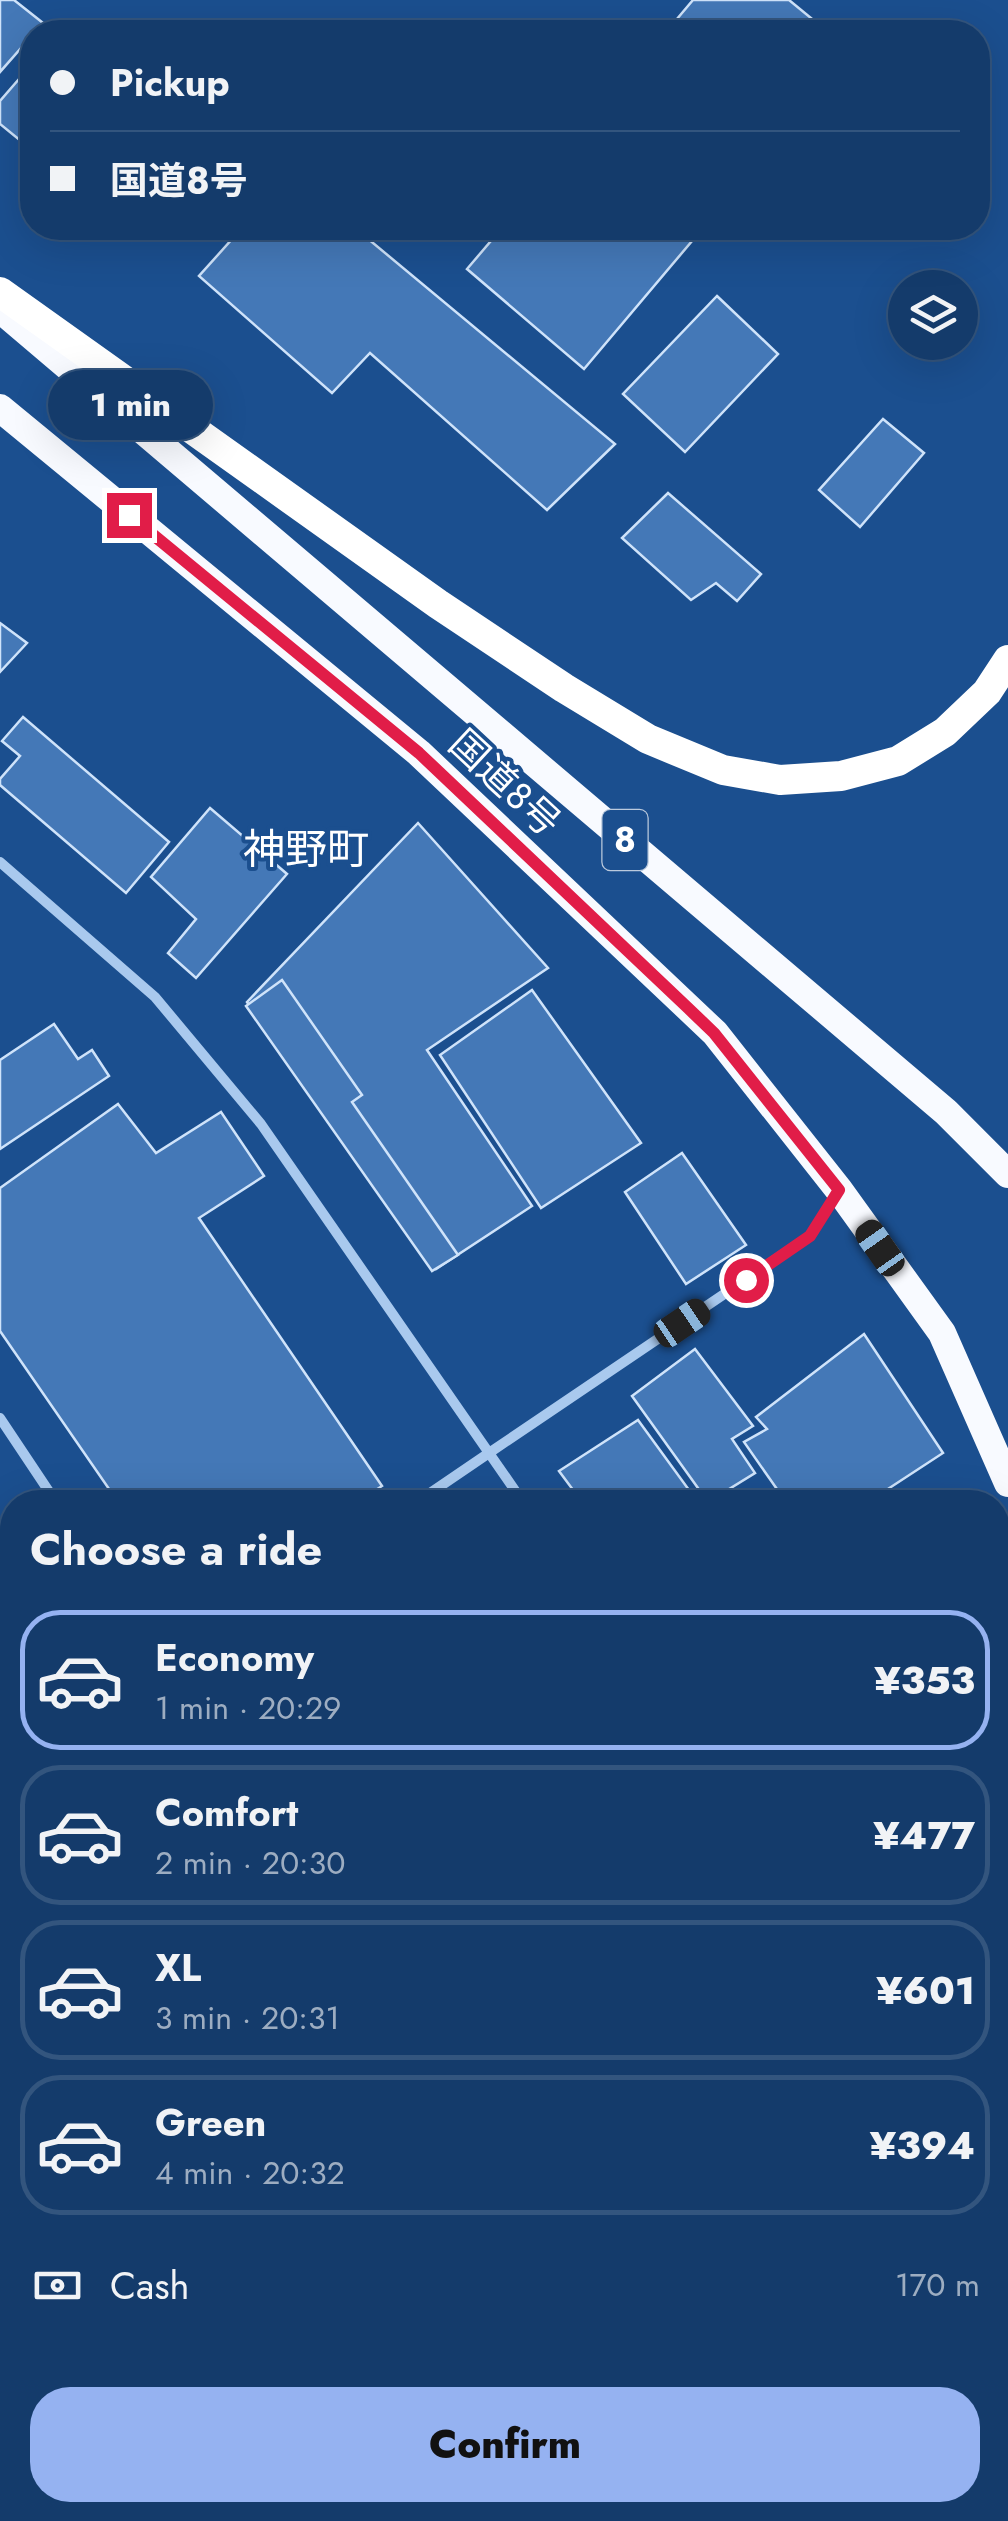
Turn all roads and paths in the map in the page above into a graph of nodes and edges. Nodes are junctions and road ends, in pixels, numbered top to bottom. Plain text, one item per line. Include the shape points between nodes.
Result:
1 (0, 292) edge
2 (0, 309) edge
3 (0, 408) edge
4 (1008, 660) edge
5 (0, 862) edge
6 (1008, 1174) edge
7 (839, 1190) junction
8 (0, 1418) edge
9 (490, 1453) junction
10 (1008, 1484) edge
11 (48, 1490) edge
12 (435, 1490) edge
13 (515, 1490) edge

1 - 4 highway via 564,688 648,739 723,770 780,780 840,776 898,760 946,732 988,692
2 - 6 highway, 国道8号 / 8 via 946,1112
3 - 7 highway, 国道8号 / 8 via 419,753 714,1033
5 - 9 street via 156,997 250,1110
7 - 9 street via 810,1236
7 - 10 highway, 国道8号 / 8 via 942,1333
8 - 11 street
9 - 12 street
9 - 13 street

